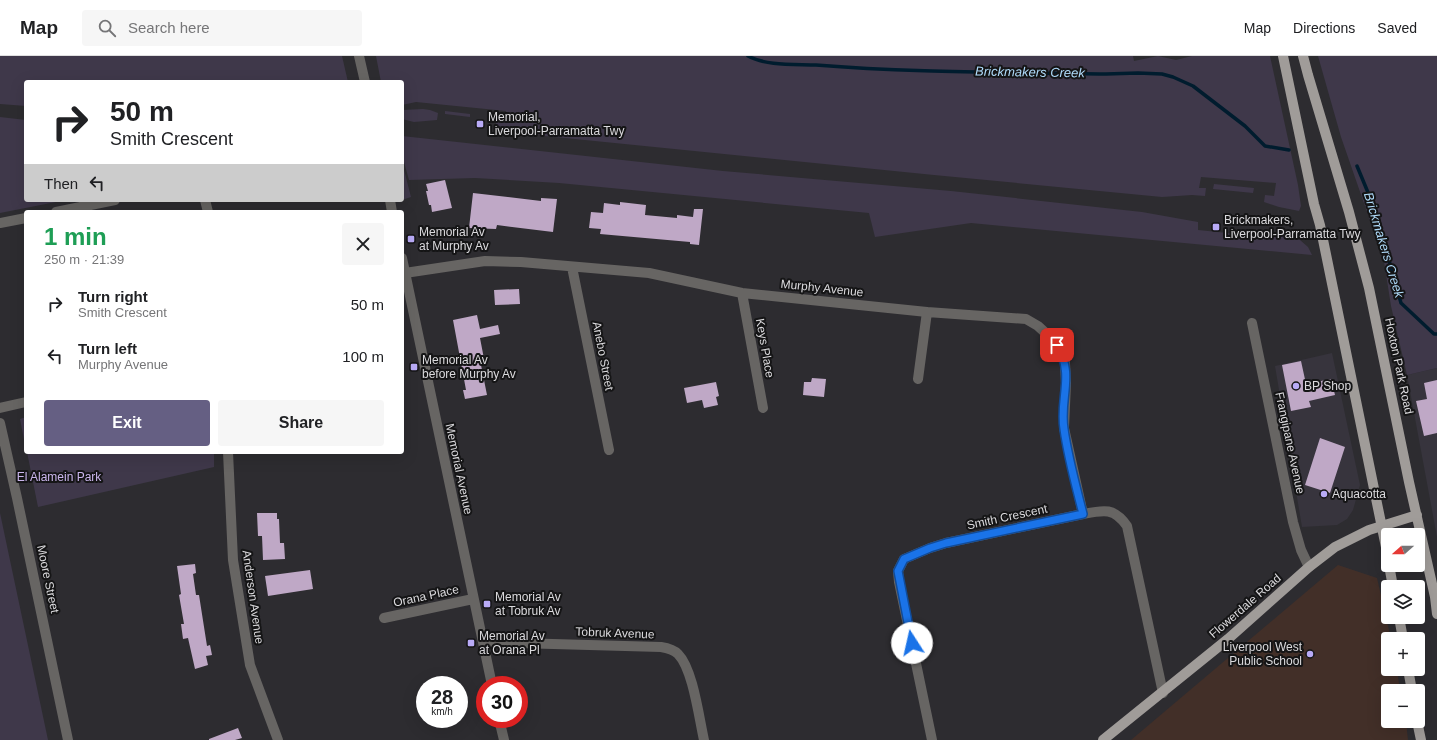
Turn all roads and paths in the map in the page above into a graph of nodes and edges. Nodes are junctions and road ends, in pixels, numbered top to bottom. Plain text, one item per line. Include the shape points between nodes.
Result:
1 (359, 56) edge
2 (1283, 56) edge
3 (1303, 56) edge
4 (364, 80) edge
5 (105, 202) edge
6 (66, 210) edge
7 (24, 218) edge
8 (0, 223) edge
9 (572, 267) junction
10 (404, 268) edge
11 (405, 273) junction
12 (742, 293) junction
13 (927, 312) junction
14 (1252, 323) dead end
15 (918, 379) dead end
16 (24, 402) edge
17 (0, 408) edge
18 (763, 408) dead end
19 (0, 423) edge
20 (609, 450) dead end
21 (228, 454) edge
22 (1083, 514) junction
23 (1417, 515) junction
24 (1382, 526) junction
25 (1309, 567) junction
26 (473, 599) junction
27 (1437, 614) edge
28 (384, 618) dead end
29 (483, 642) junction
30 (490, 676) edge
31 (1163, 693) junction
32 (501, 728) edge
33 (1418, 728) edge
34 (68, 740) edge
35 (278, 740) edge
36 (504, 740) edge
37 (704, 740) edge
38 (932, 740) edge
39 (1103, 740) edge
40 (1421, 740) edge

1 - 4 street
2 - 24 main road
3 - 23 main road, Hoxton Park Road via 1360,249
5 - 6 street
7 - 8 street
9 - 11 street, Murphy Avenue via 486,261
9 - 12 street, Murphy Avenue via 649,273
9 - 20 street, Anebo Street
10 - 11 street, Memorial Avenue
11 - 26 street, Memorial Avenue
12 - 13 street, Murphy Avenue
12 - 18 street, Keys Place
13 - 15 street
13 - 22 street, Murphy Avenue via 1026,319 1038,326 1057,345 1066,373 1064,428
14 - 25 street, Frangipane Avenue via 1293,522
16 - 17 street
19 - 34 street, Moore Street
21 - 35 street, Anderson Avenue via 233,560 250,665
22 - 31 street, Smith Crescent via 1111,511 1127,526
22 - 38 street, Smith Crescent via 946,543 904,559 898,571 899,582
23 - 24 main road, Flowerdale Road
23 - 27 main road, Hoxton Park Road
24 - 25 main road, Flowerdale Road via 1336,547
25 - 31 main road, Flowerdale Road via 1228,640
26 - 28 street, Orana Place
26 - 29 street, Memorial Avenue
29 - 30 street, Memorial Avenue
29 - 37 street, Tobruk Avenue via 661,647 671,650 678,654 690,674
31 - 39 main road, Flowerdale Road
32 - 36 street
33 - 40 main road

